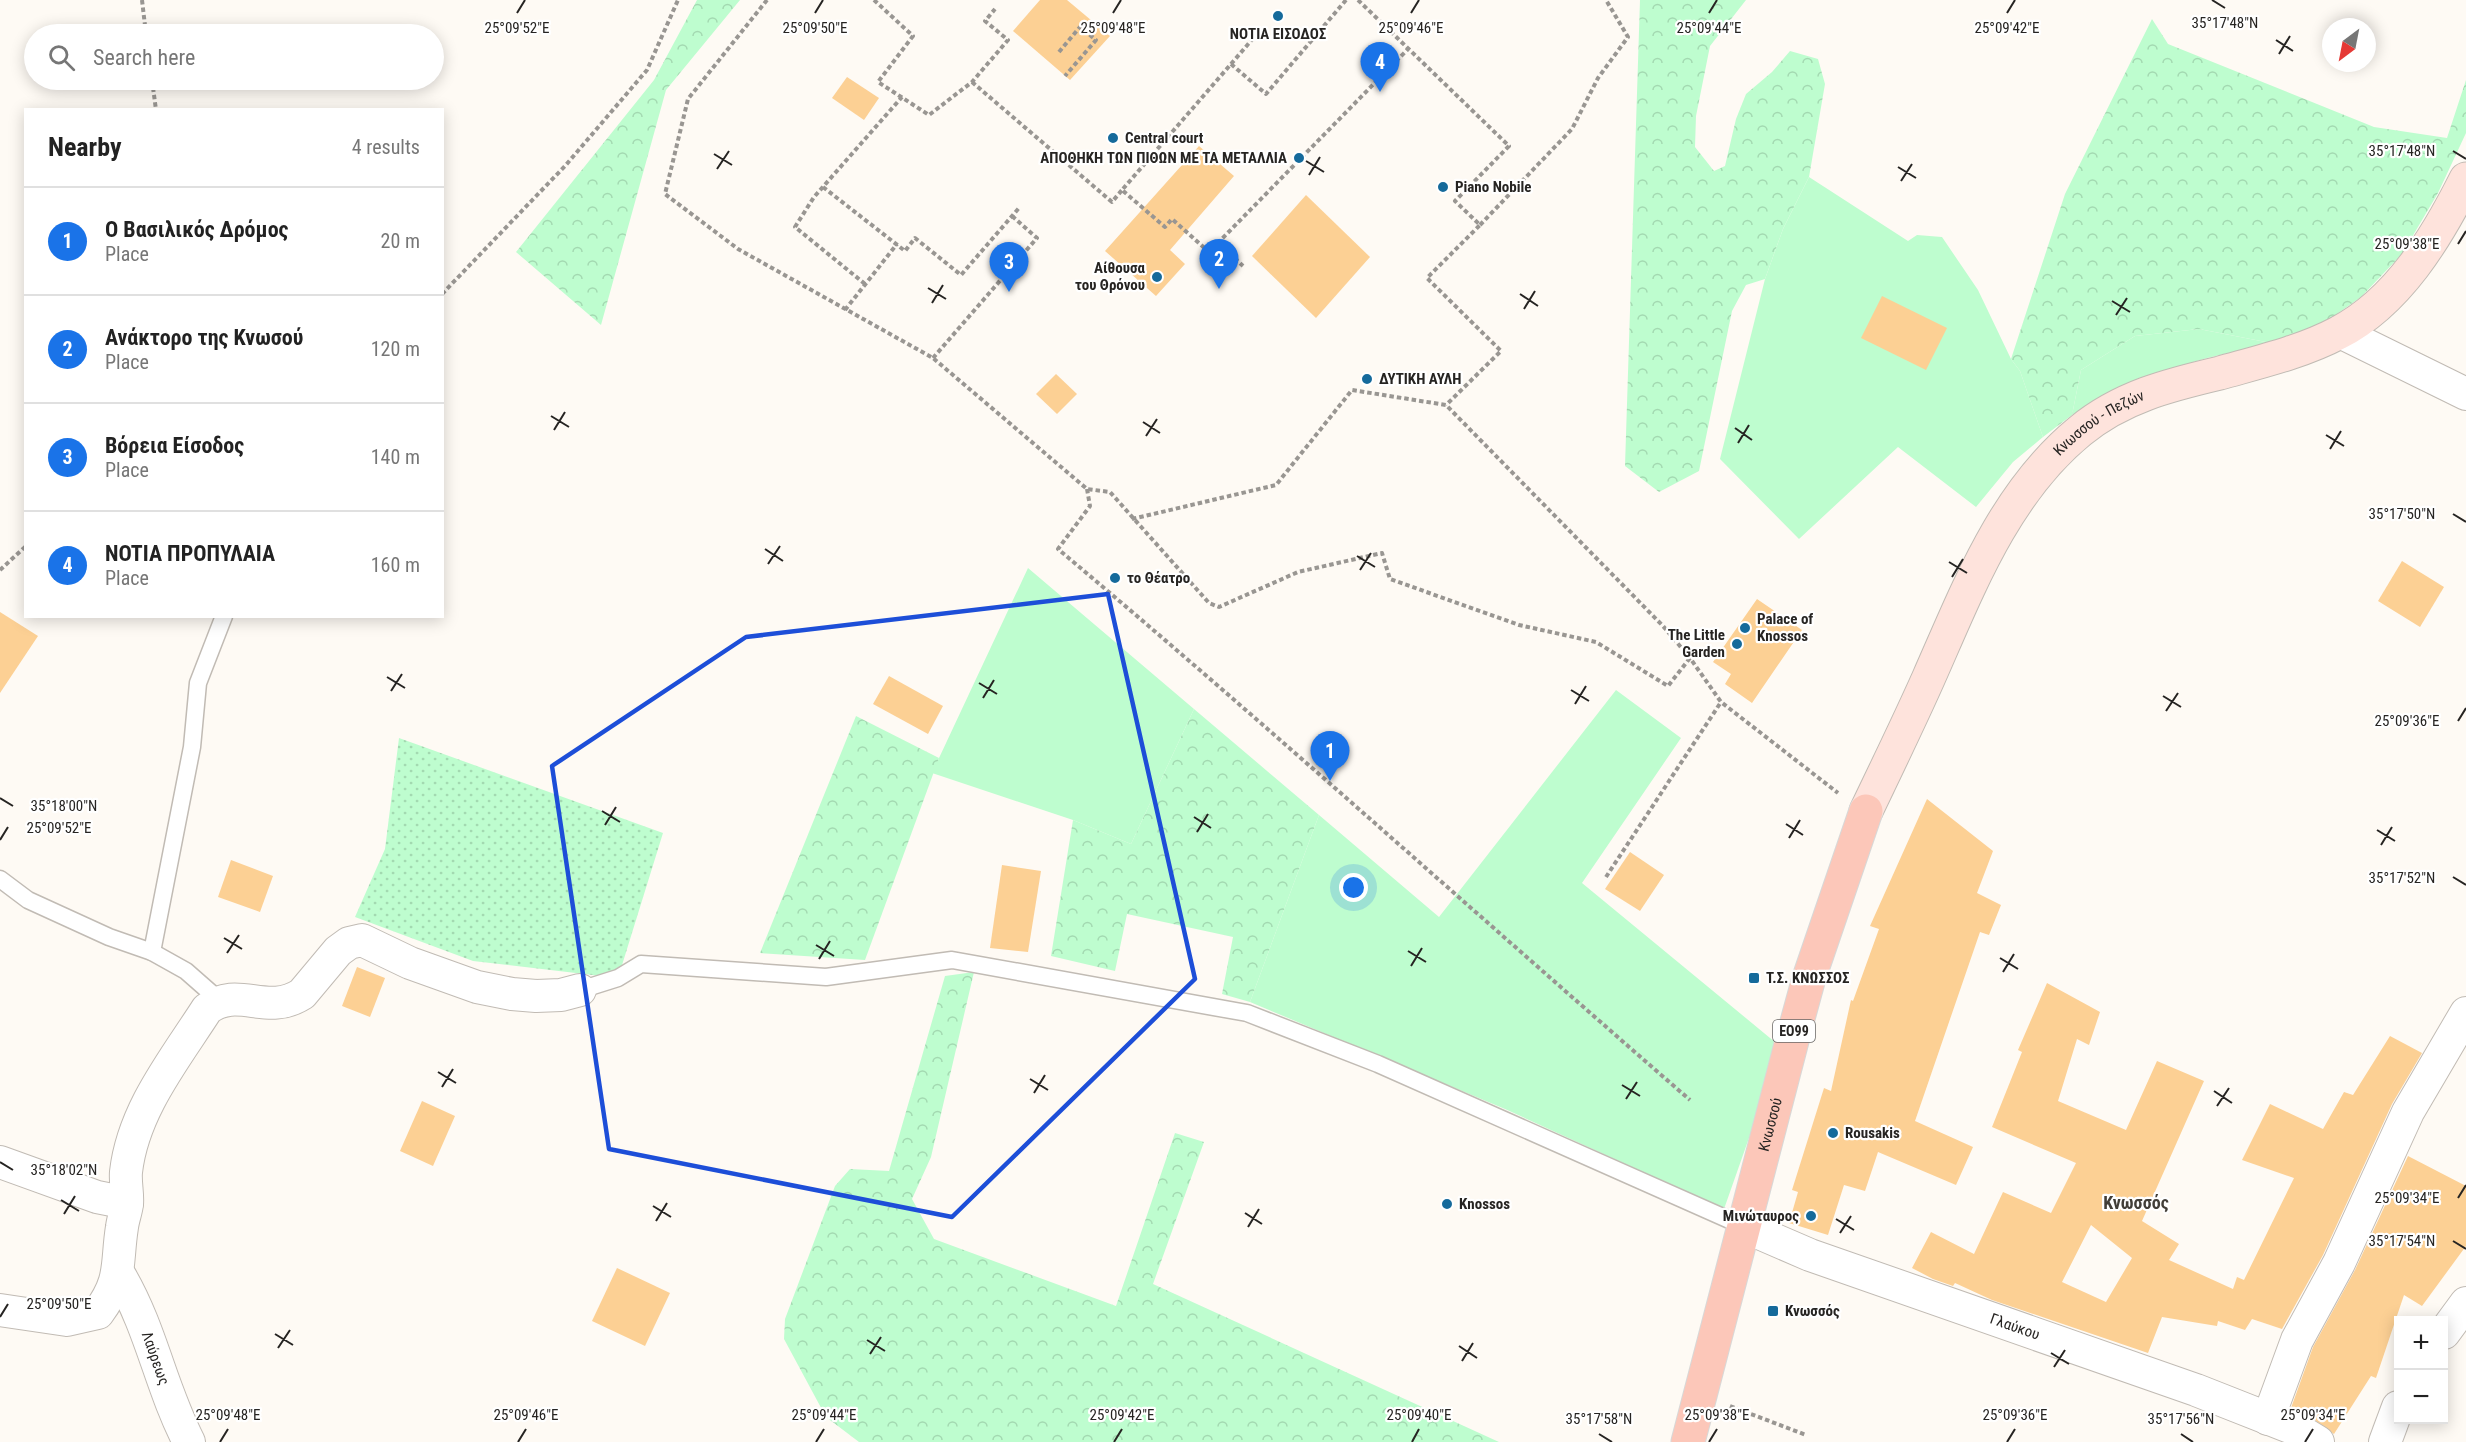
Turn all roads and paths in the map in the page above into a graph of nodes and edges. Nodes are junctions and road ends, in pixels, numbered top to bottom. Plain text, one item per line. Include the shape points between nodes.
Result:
1 (142, 0) edge
2 (678, 0) edge
3 (767, 0) edge
4 (874, 0) edge
5 (1346, 0) edge
6 (1358, 0) edge
7 (1606, 0) edge
8 (995, 9) dead end
9 (145, 24) edge
10 (1256, 35) dead end
11 (1408, 49) junction
12 (1059, 52) dead end
13 (1231, 64) junction
14 (1065, 76) dead end
15 (972, 82) junction
16 (153, 90) edge
17 (902, 97) junction
18 (156, 108) edge
19 (2466, 179) edge
20 (823, 187) junction
21 (1122, 190) junction
22 (1019, 208) dead end
23 (1012, 216) junction
24 (1480, 225) junction
25 (1218, 243) junction
26 (897, 244) junction
27 (1243, 266) dead end
28 (865, 284) junction
29 (444, 292) edge
30 (845, 310) junction
31 (2340, 332) junction
32 (933, 358) junction
33 (2466, 394) edge
34 (1446, 405) junction
35 (1087, 489) junction
36 (1132, 519) junction
37 (24, 548) edge
38 (0, 570) edge
39 (223, 618) edge
40 (1690, 658) junction
41 (1721, 702) junction
42 (1866, 811) junction
43 (1606, 877) dead end
44 (0, 879) edge
45 (152, 952) junction
46 (580, 990) joint
47 (219, 1000) junction
48 (2466, 1013) edge
49 (1690, 1100) dead end
50 (0, 1162) edge
51 (127, 1203) junction
52 (1743, 1226) junction
53 (119, 1274) junction
54 (2466, 1303) edge
55 (0, 1310) edge
56 (2448, 1328) edge
57 (1701, 1396) junction
58 (2394, 1418) edge
59 (2268, 1419) junction
60 (1806, 1435) dead end
61 (189, 1442) edge
62 (1688, 1442) edge
63 (2318, 1442) edge
64 (2385, 1442) edge

1 - 9 path
2 - 29 path via 647,70 566,166
3 - 30 path via 688,99 666,194 738,249
4 - 17 path via 913,36 878,82
5 - 13 path via 1266,94
6 - 11 path
7 - 24 path via 1628,37 1598,78 1572,129
8 - 15 path via 985,21 1008,40
10 - 13 path
11 - 24 path via 1509,146 1455,201
11 - 25 path
12 - 14 path via 1080,27 1096,40
13 - 21 path
15 - 17 path via 929,115
15 - 21 path via 1112,202
16 - 18 path
17 - 20 path
19 - 31 main road, Κνωσσού - Πεζών via 2412,268 2379,303
20 - 26 path
20 - 28 path via 795,227
21 - 25 path via 1165,227 1172,219 1209,252
22 - 23 path
23 - 26 path via 961,275 915,238 905,251
23 - 32 path via 1037,238
24 - 34 path via 1428,279 1501,351
25 - 27 path
26 - 28 path
28 - 30 path
30 - 32 path
31 - 33 street
31 - 42 main road, Κνωσσού - Πεζών via 2294,351 2144,394 2083,429 2055,454 2002,521
32 - 35 path
34 - 36 path via 1352,390 1276,484
34 - 40 path
35 - 36 path via 1110,492
35 - 49 path via 1090,506 1058,549 1242,704
36 - 40 path via 1209,603 1219,607 1298,572 1382,553 1390,579 1519,625 1596,642 1668,686
37 - 38 path
39 - 45 lane via 198,683 192,747
40 - 41 path
41 - 42 path
41 - 43 path
42 - 52 main road, Κνωσσού / ΕΟ99 via 1809,978
44 - 45 lane via 28,900
45 - 47 lane via 186,971
46 - 47 street via 536,996 477,987 410,963 362,940 338,951 295,998 264,1003
46 - 52 lane via 618,978 641,964 826,977 952,960 1247,1013 1378,1064
47 - 51 street via 207,1009 144,1109 126,1172
48 - 59 street via 2408,1112 2338,1263 2297,1340
50 - 51 street via 97,1197
51 - 53 street
52 - 57 main road, Κνωσσού / ΕΟ99
52 - 59 street, Γλαύκου via 1810,1255 2196,1390
53 - 55 street via 98,1313 67,1320
53 - 61 street, Λαύρεως via 143,1319
54 - 56 street
57 - 60 path
57 - 62 main road, Κνωσσού / ΕΟ99
58 - 64 street
59 - 63 street, Γλαύκου

